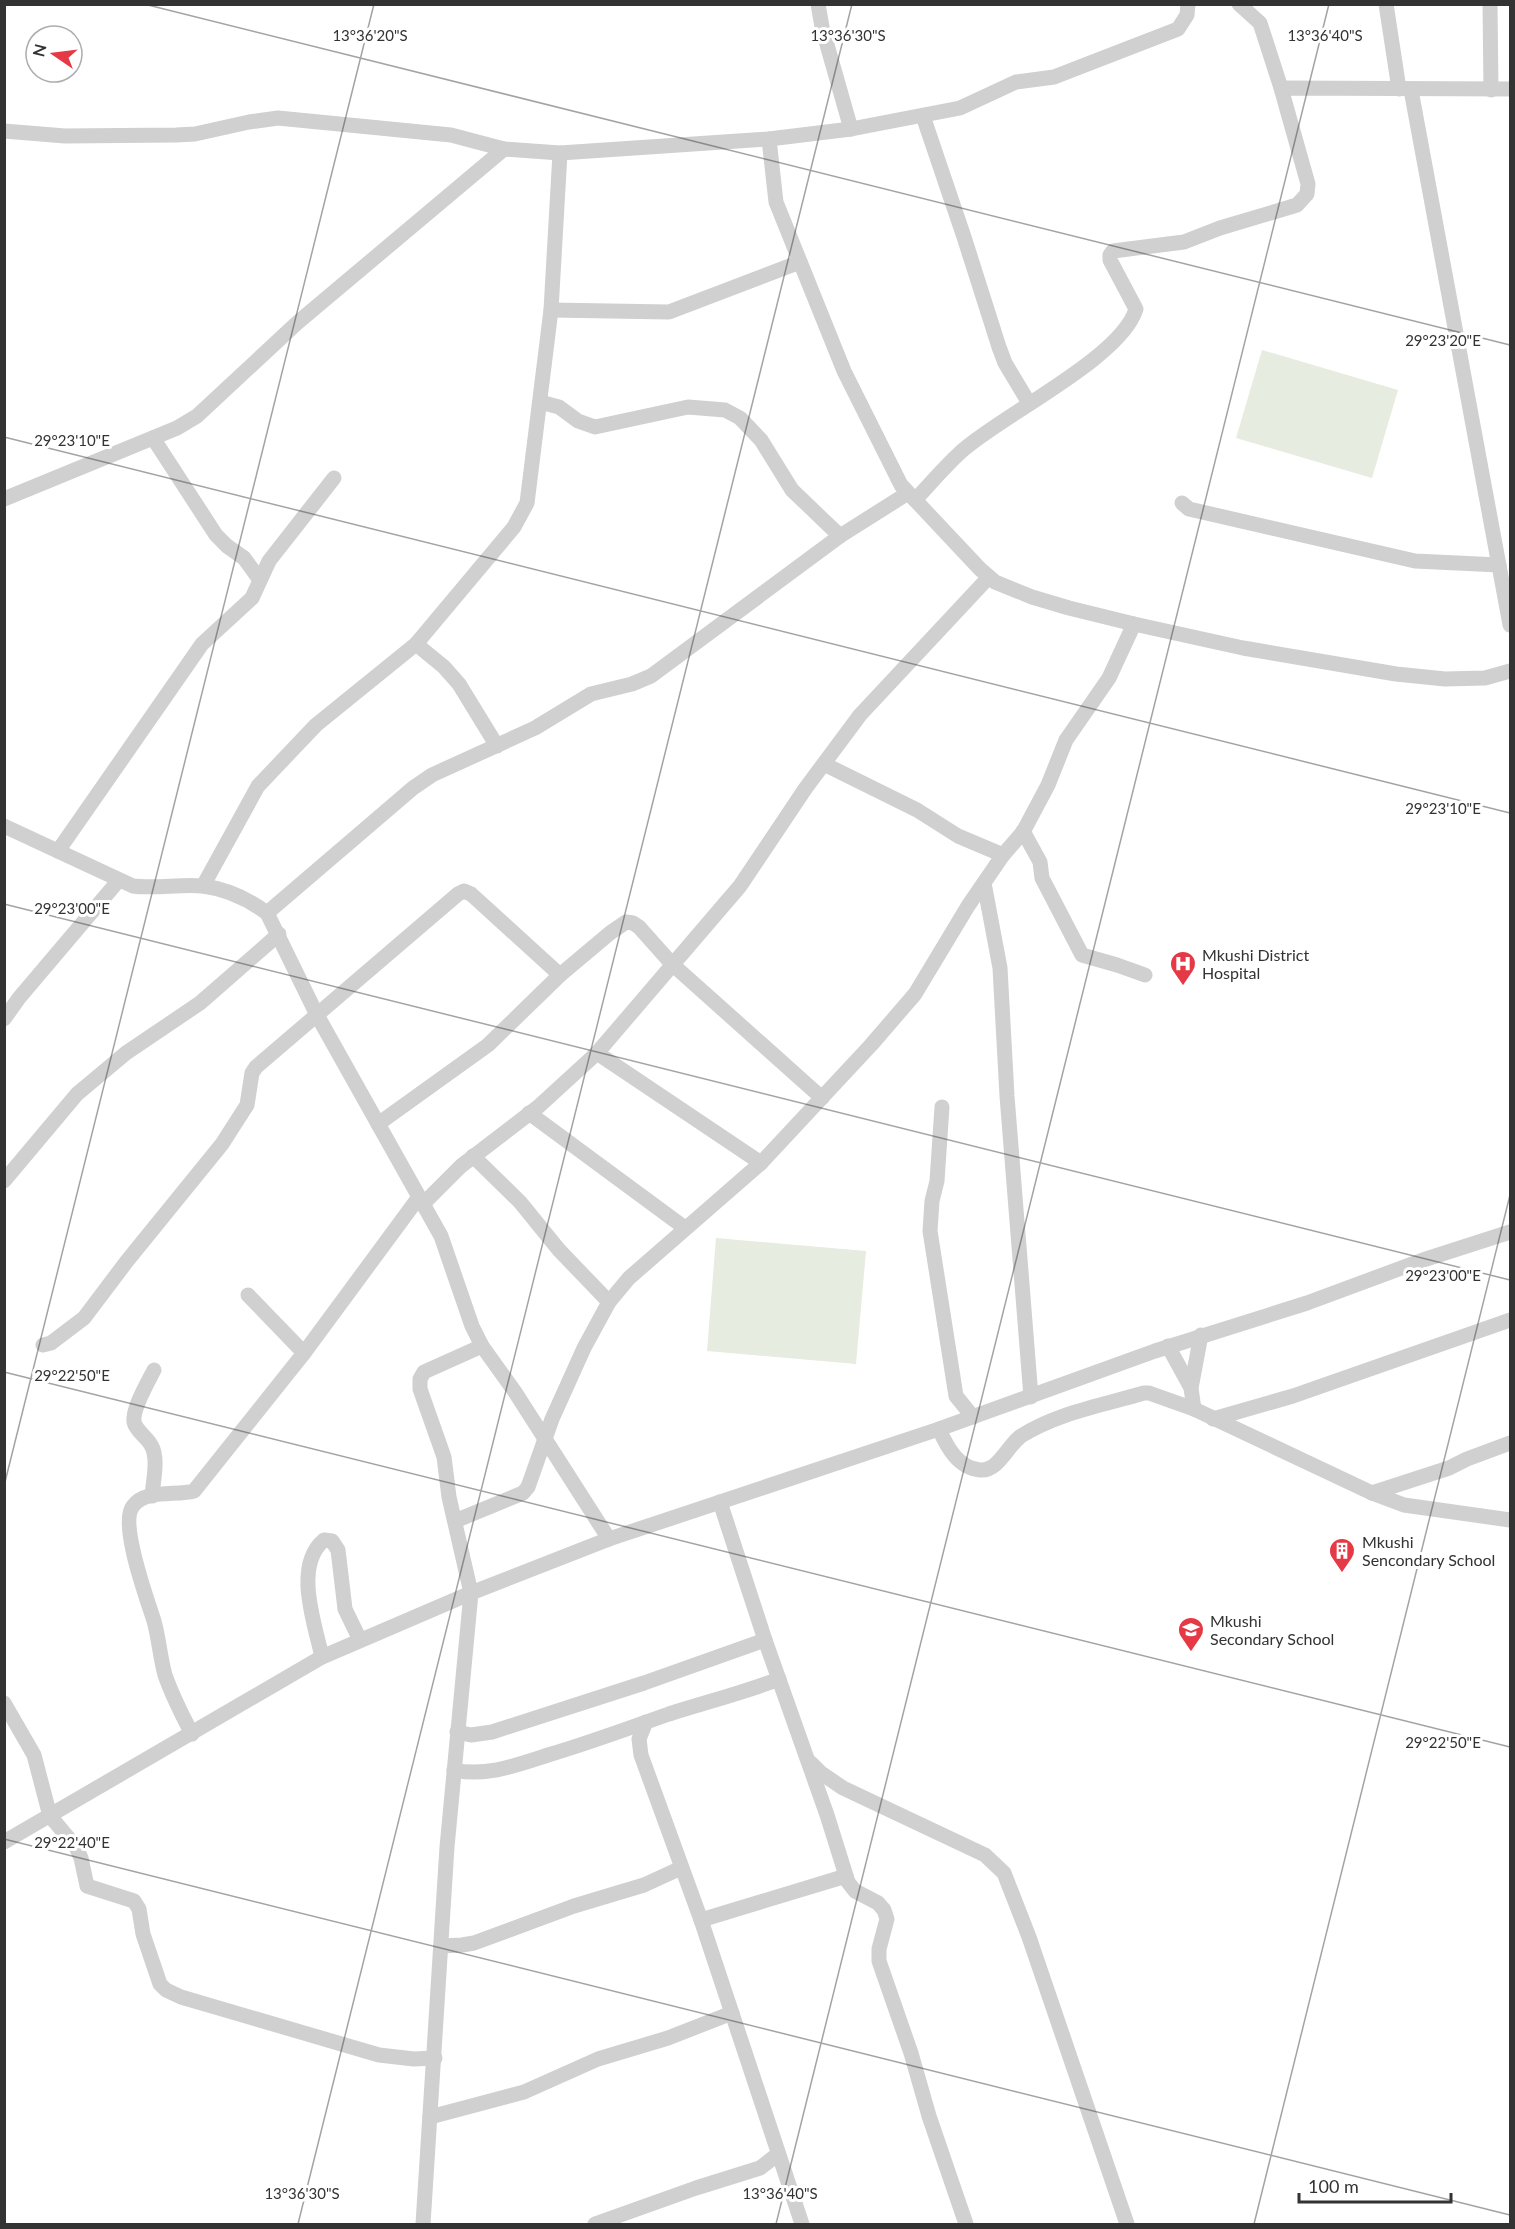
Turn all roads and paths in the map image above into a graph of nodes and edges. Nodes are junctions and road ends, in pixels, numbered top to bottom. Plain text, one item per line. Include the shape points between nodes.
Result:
1 (818, 4) edge
2 (1188, 4) edge
3 (1239, 4) edge
4 (1386, 4) edge
5 (1490, 4) edge
6 (1281, 88) junction
7 (1405, 89) junction
8 (1510, 89) edge
9 (1491, 90) junction
10 (923, 116) junction
11 (850, 129) junction
12 (4, 131) edge
13 (769, 139) junction
14 (504, 149) junction
15 (560, 153) junction
16 (800, 262) junction
17 (551, 310) junction
18 (540, 402) junction
19 (1029, 403) junction
20 (153, 438) junction
21 (334, 478) dead end
22 (912, 496) junction
23 (4, 499) edge
24 (1182, 503) dead end
25 (840, 536) junction
26 (1499, 565) junction
27 (989, 577) junction
28 (260, 580) junction
29 (1134, 624) junction
30 (1510, 625) edge
31 (416, 644) junction
32 (1510, 671) edge
33 (497, 746) junction
34 (824, 764) junction
35 (4, 826) edge
36 (1023, 831) junction
37 (58, 851) junction
38 (1003, 855) junction
39 (119, 879) junction
40 (984, 883) junction
41 (203, 886) junction
42 (267, 913) junction
43 (279, 934) junction
44 (672, 964) junction
45 (560, 975) junction
46 (1145, 975) dead end
47 (317, 1015) junction
48 (4, 1019) edge
49 (597, 1053) junction
50 (822, 1098) junction
51 (942, 1107) dead end
52 (529, 1113) junction
53 (378, 1124) junction
54 (473, 1156) junction
55 (761, 1163) junction
56 (4, 1181) edge
57 (421, 1201) junction
58 (685, 1228) junction
59 (1510, 1232) edge
60 (248, 1295) dead end
61 (609, 1302) junction
62 (1510, 1320) edge
63 (1201, 1335) junction
64 (43, 1345) dead end
65 (482, 1346) junction
66 (1168, 1346) junction
67 (304, 1353) junction
68 (154, 1370) dead end
69 (1191, 1388) junction
70 (1031, 1397) junction
71 (1194, 1409) junction
72 (973, 1417) junction
73 (1213, 1419) junction
74 (939, 1429) junction
75 (545, 1439) junction
76 (1510, 1443) edge
77 (1372, 1493) junction
78 (152, 1496) junction
79 (720, 1502) junction
80 (1510, 1520) edge
81 (455, 1521) junction
82 (609, 1539) junction
83 (471, 1593) junction
84 (360, 1640) junction
85 (765, 1640) junction
86 (322, 1657) junction
87 (778, 1679) junction
88 (4, 1703) edge
89 (646, 1722) junction
90 (458, 1732) junction
91 (192, 1734) junction
92 (807, 1759) junction
93 (454, 1770) junction
94 (50, 1816) junction
95 (4, 1842) edge
96 (681, 1868) junction
97 (846, 1876) junction
98 (701, 1920) junction
99 (441, 1946) junction
100 (732, 2013) junction
101 (435, 2058) junction
102 (430, 2117) junction
103 (778, 2154) junction
104 (423, 2224) edge
105 (596, 2224) edge
106 (802, 2224) edge
107 (966, 2224) edge
108 (1127, 2224) edge

1 - 11 street
2 - 10 street via 1187,15 1178,29 1054,77 1023,80 960,108
3 - 6 street via 1260,23
4 - 7 street
5 - 9 street
6 - 7 street
6 - 19 street via 1308,184 1307,194 1297,205 1184,242 1113,251 1110,260 1136,309 1133,320 1104,351
7 - 9 street
7 - 26 street
8 - 9 street
10 - 11 street
10 - 19 street via 1002,355
11 - 13 street
12 - 14 street via 64,136 185,135 278,118 451,135
13 - 15 street
13 - 16 street via 776,202
14 - 15 street
14 - 20 street via 297,323 197,416
15 - 17 street
16 - 17 street via 669,312
16 - 22 street via 844,371 901,485
17 - 18 street
18 - 25 street via 560,407 578,421 596,427 688,407 724,410 740,418 761,440 792,490
18 - 31 street via 527,503 514,527
19 - 22 street via 963,450
20 - 23 street
20 - 28 street via 216,535 244,558
21 - 28 street via 269,561
22 - 25 street
22 - 27 street
24 - 26 street via 1189,509 1415,561
25 - 33 street via 651,676 591,694
26 - 30 street
27 - 29 street via 1032,597
27 - 34 street via 860,715
28 - 37 street via 252,598 202,644
29 - 32 street via 1243,648 1396,674 1485,678
29 - 36 street via 1109,678 1066,740 1044,794
31 - 33 street via 459,684
31 - 41 street via 316,725 258,786
33 - 42 street via 432,775 413,788
34 - 38 street via 917,810 958,836
34 - 44 street via 740,886
35 - 37 street
36 - 38 street
36 - 46 street via 1082,956
37 - 39 street
38 - 40 street
39 - 41 street via 151,888
39 - 48 street
40 - 50 street via 915,994
40 - 70 street via 1000,968
41 - 42 street via 234,893
42 - 43 street
43 - 47 street
43 - 56 street via 200,1004 126,1053 77,1094
44 - 45 street via 639,927 626,922
44 - 49 street
44 - 50 street
45 - 47 street via 464,891
45 - 53 street via 488,1045
47 - 53 street
47 - 64 street via 256,1067 242,1115 84,1318
49 - 52 street
49 - 55 street
50 - 55 street
51 - 72 street via 930,1231 956,1396
52 - 54 street
52 - 58 street
53 - 57 street
54 - 57 street
54 - 61 street via 520,1202
55 - 58 street
57 - 65 street via 441,1236
57 - 67 street
58 - 61 street via 629,1278
59 - 63 street
60 - 67 street
61 - 75 street via 584,1348
62 - 73 street via 1293,1396
63 - 66 street
63 - 69 street
65 - 75 street
65 - 81 street via 424,1372 420,1379 444,1457
66 - 69 street
66 - 70 street
67 - 78 street via 194,1491
68 - 78 street via 134,1413 136,1427 155,1457
69 - 71 street
70 - 72 street
71 - 73 street
71 - 74 street via 1144,1393 1040,1426 1018,1438 991,1468 981,1470 956,1458
72 - 74 street
73 - 77 street
74 - 79 street
75 - 81 street via 523,1493
75 - 82 street
76 - 77 street
77 - 80 street via 1404,1505
78 - 91 street via 131,1508 131,1540 165,1674
79 - 82 street
79 - 85 street
81 - 83 street
82 - 83 street
83 - 84 street
83 - 90 street
84 - 86 street
84 - 86 street via 345,1609 338,1550 332,1541 324,1540 313,1555 307,1576
85 - 87 street
85 - 90 street via 492,1732
86 - 91 street
87 - 89 street
87 - 92 street
88 - 94 street via 34,1755
89 - 93 street via 502,1769 475,1773
89 - 96 street via 639,1739 641,1755
90 - 93 street
91 - 94 street
92 - 97 street
92 - 108 street via 843,1788 985,1855 1004,1873
93 - 99 street
94 - 95 street
94 - 101 street via 76,1847 87,1886 137,1904 156,1975 166,1990 379,2055 414,2060
96 - 98 street
96 - 99 street via 635,1888 474,1943
97 - 98 street
97 - 107 street via 855,1891 884,1910 887,1919 879,1960
98 - 100 street
99 - 101 street
100 - 102 street via 598,2059 524,2091
100 - 103 street
101 - 102 street
102 - 104 street
103 - 105 street via 760,2168
103 - 106 street

